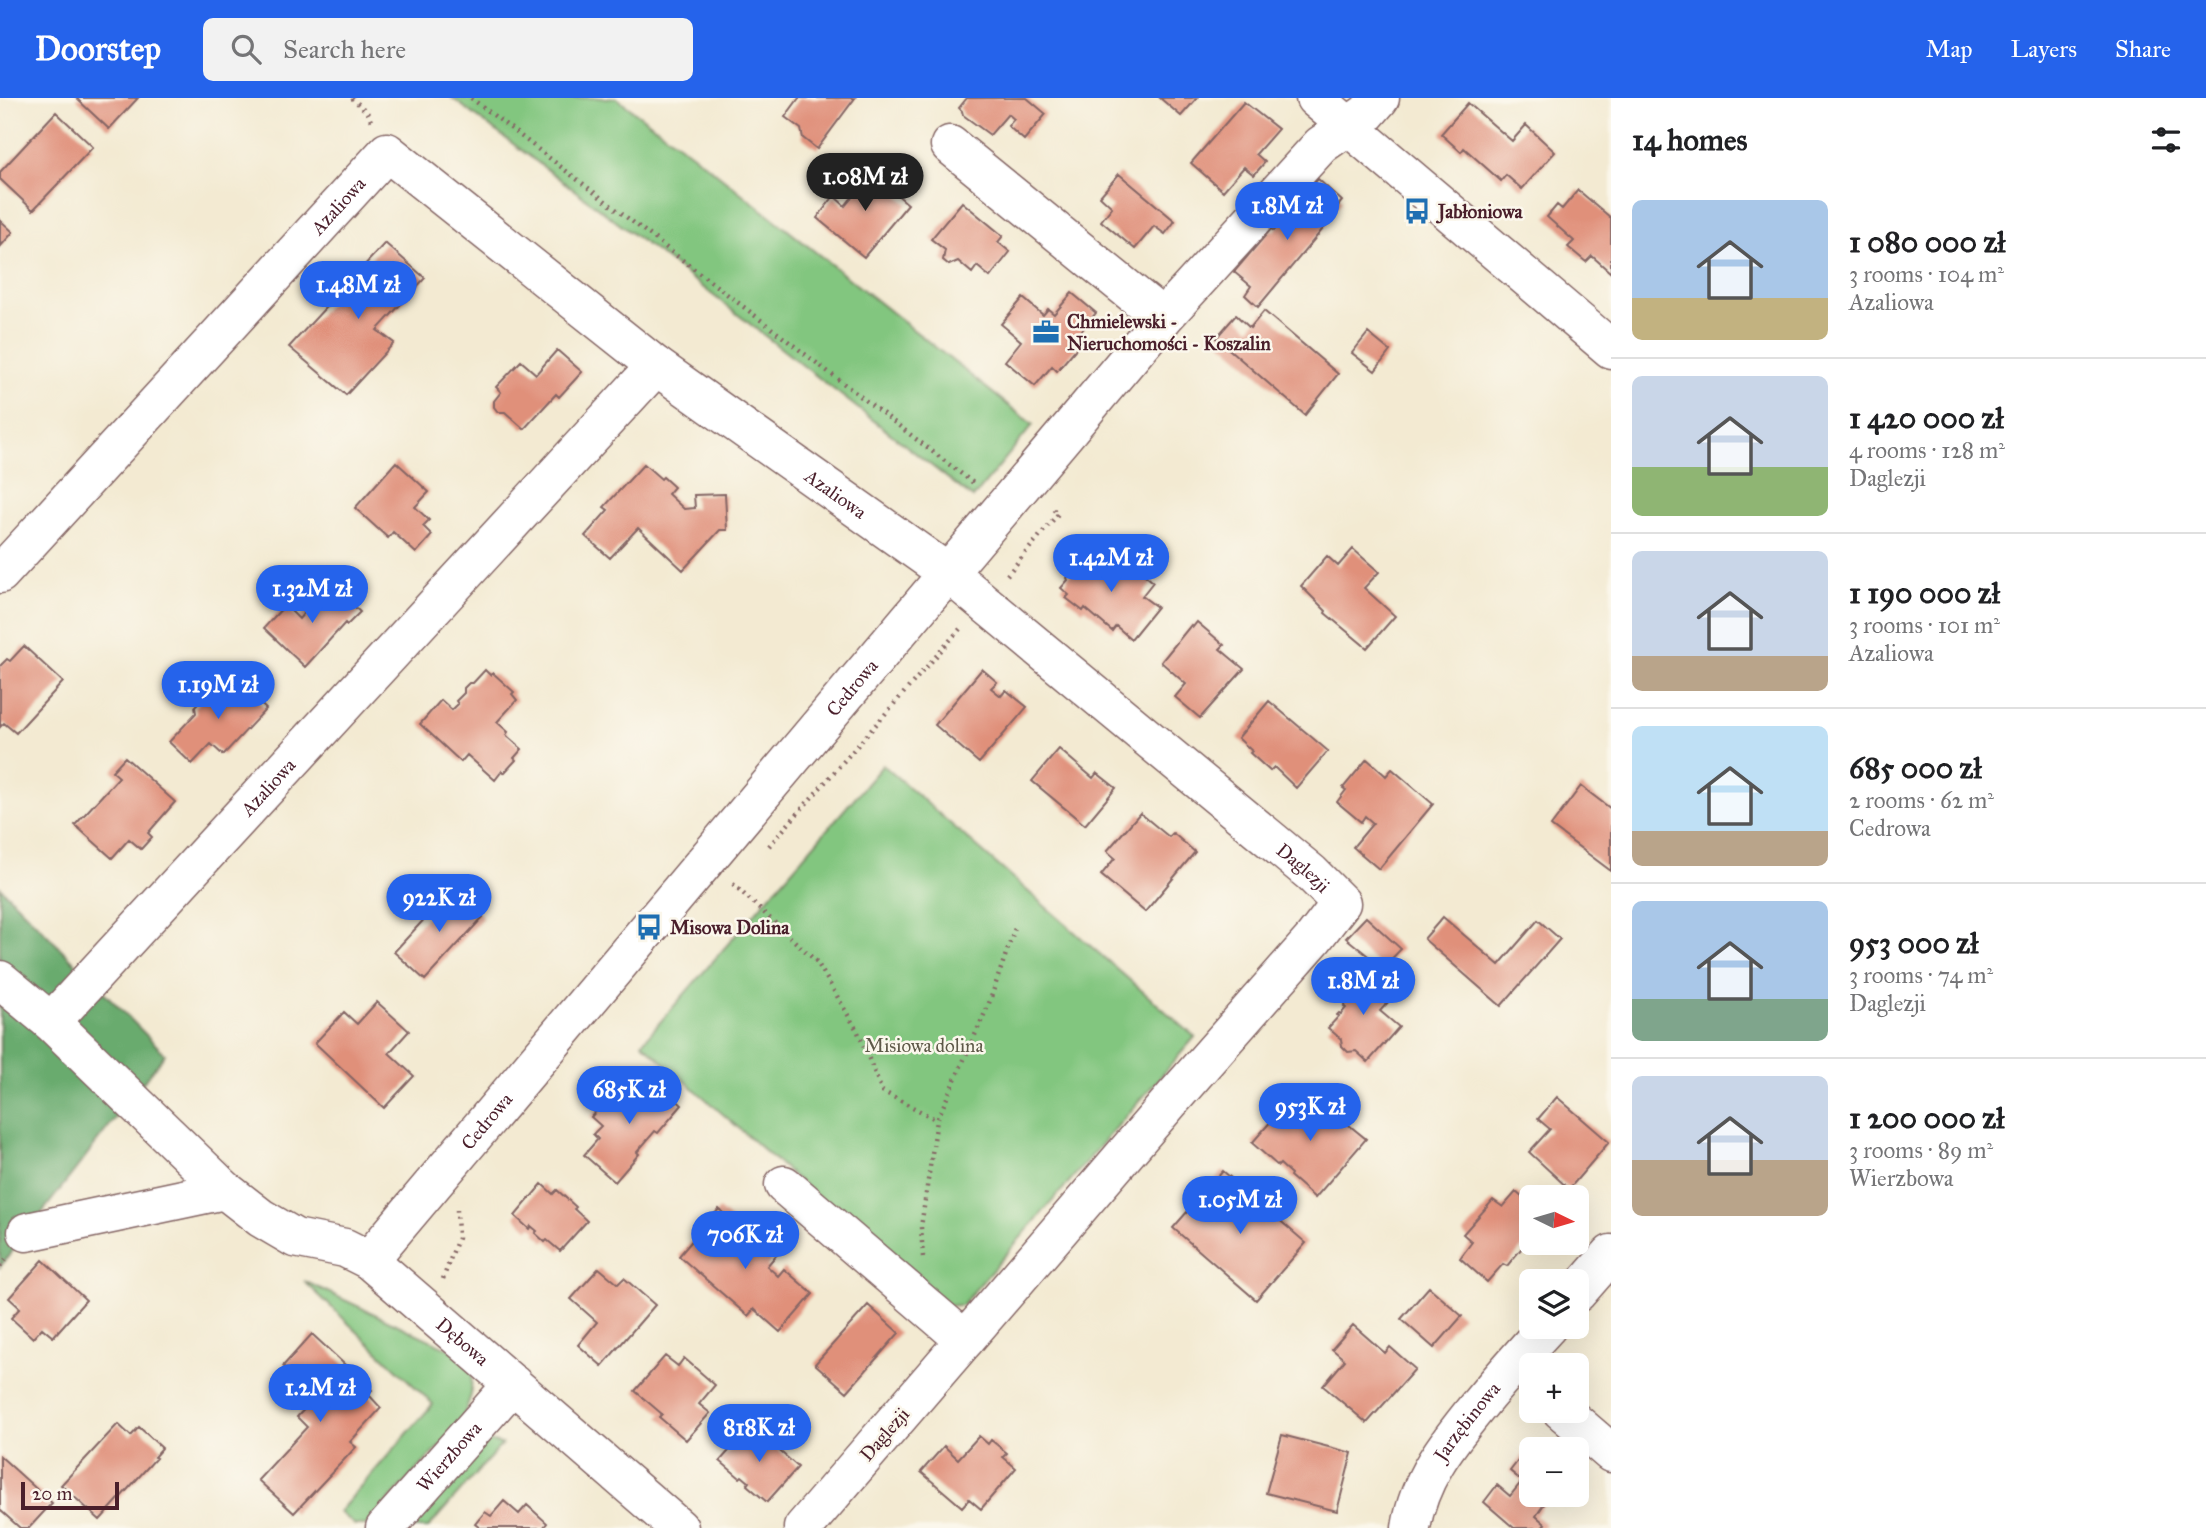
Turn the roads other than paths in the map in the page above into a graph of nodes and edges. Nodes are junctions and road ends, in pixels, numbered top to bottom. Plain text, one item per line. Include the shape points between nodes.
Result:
1 (1315, 98) edge
2 (1380, 98) edge
3 (1347, 125) junction
4 (950, 145) dead end
5 (1163, 318) junction
6 (1611, 349) edge
7 (656, 366) junction
8 (0, 573) edge
9 (948, 573) junction
10 (0, 980) edge
11 (51, 1022) junction
12 (784, 1185) dead end
13 (225, 1190) junction
14 (27, 1232) dead end
15 (1611, 1254) edge
16 (369, 1260) junction
17 (1589, 1279) edge
18 (965, 1340) junction
19 (1519, 1377) edge
20 (513, 1384) junction
21 (1576, 1423) edge
22 (1611, 1453) edge
23 (385, 1528) edge
24 (679, 1528) edge
25 (803, 1528) edge
26 (1410, 1528) edge

1 - 3 street
2 - 3 street
3 - 5 street, Cedrowa via 1321,145
3 - 6 street
4 - 5 street
5 - 9 street, Cedrowa
7 - 8 street, Azaliowa via 387,152
7 - 9 street, Azaliowa
7 - 11 street, Azaliowa
9 - 16 street, Cedrowa
9 - 18 street, Daglezji via 1311,873 1341,903
10 - 11 street, Dębowa
11 - 13 street, Dębowa
12 - 18 street
13 - 14 street
13 - 16 street, Dębowa via 295,1238 345,1248
15 - 17 street
16 - 20 street, Dębowa
18 - 25 street, Daglezji
19 - 26 street, Jarzębinowa via 1443,1449 1425,1482
20 - 23 street, Wierzbowa
20 - 24 street, Dębowa
21 - 22 street

